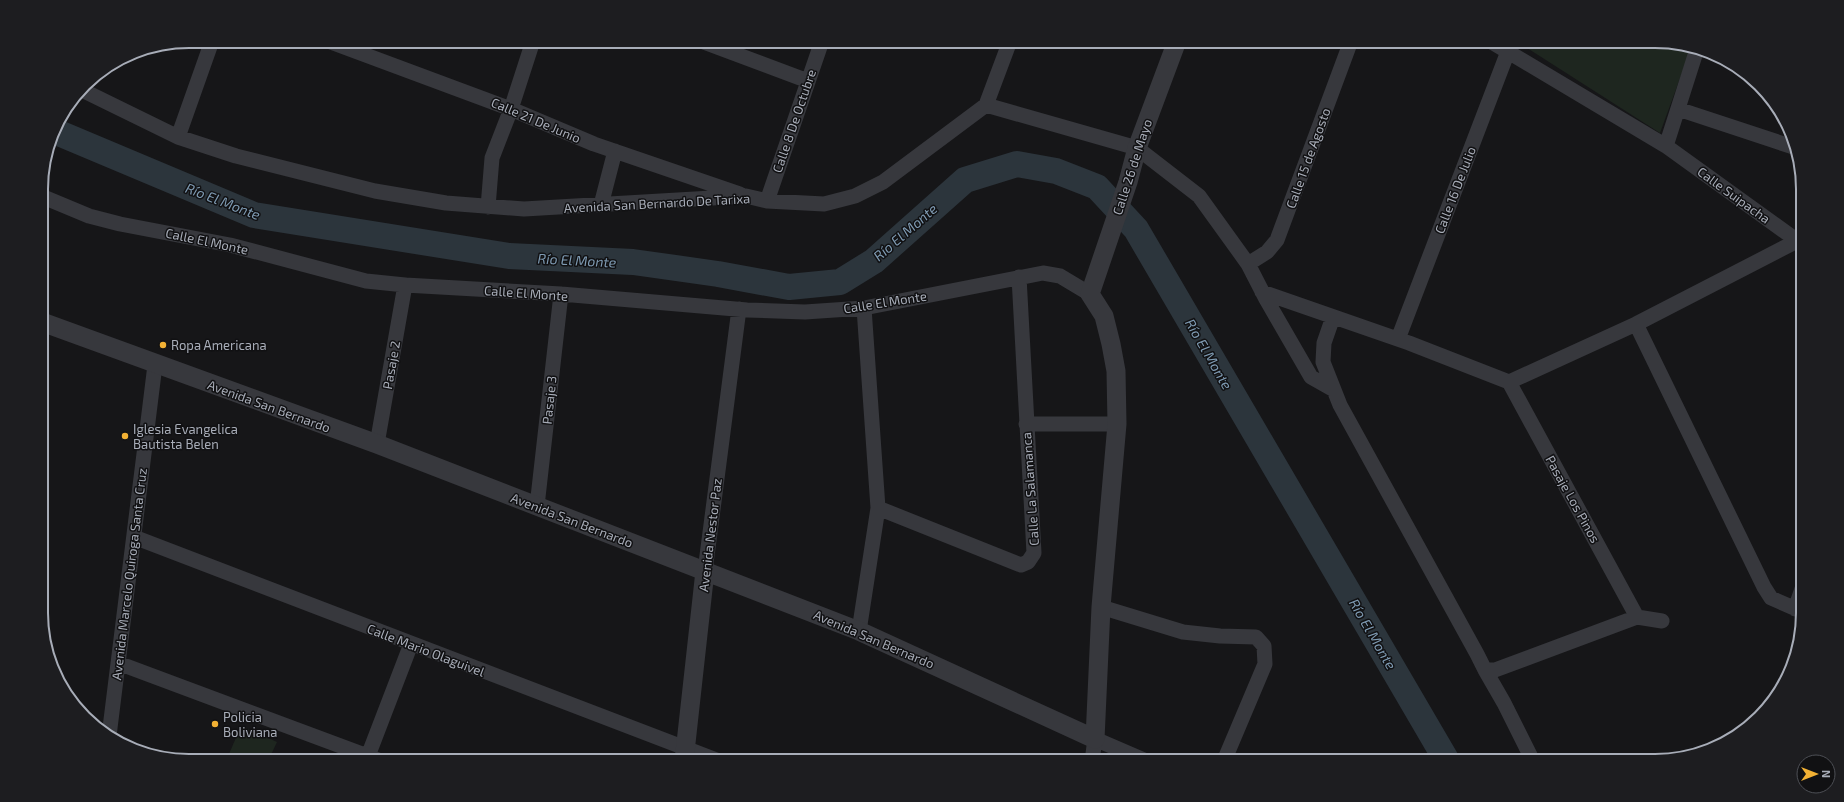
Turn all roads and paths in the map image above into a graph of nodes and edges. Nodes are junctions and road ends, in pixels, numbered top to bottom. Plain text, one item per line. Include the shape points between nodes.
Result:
1 (210, 48) edge
2 (347, 48) edge
3 (531, 48) edge
4 (723, 48) edge
5 (819, 48) edge
6 (1007, 48) edge
7 (1174, 48) edge
8 (1348, 48) edge
9 (1509, 48) edge
10 (1513, 48) edge
11 (1695, 54) edge
12 (808, 80) junction
13 (86, 92) edge
14 (986, 105) junction
15 (511, 108) junction
16 (1678, 108) junction
17 (178, 137) junction
18 (1666, 146) junction
19 (1789, 146) edge
20 (1137, 148) junction
21 (615, 151) junction
22 (746, 196) junction
23 (48, 199) edge
24 (767, 201) junction
25 (601, 205) junction
26 (488, 207) junction
27 (1796, 240) edge
28 (1796, 245) edge
29 (1248, 264) junction
30 (1019, 277) junction
31 (405, 285) junction
32 (1262, 292) junction
33 (560, 294) junction
34 (1090, 294) junction
35 (864, 308) junction
36 (739, 309) junction
37 (1333, 317) junction
38 (48, 324) edge
39 (1636, 324) junction
40 (1398, 339) junction
41 (155, 365) junction
42 (1509, 382) junction
43 (1334, 390) junction
44 (1026, 424) junction
45 (1117, 424) junction
46 (377, 444) junction
47 (537, 506) junction
48 (878, 508) junction
49 (134, 537) junction
50 (705, 571) junction
51 (1101, 607) junction
52 (1796, 609) edge
53 (1637, 617) junction
54 (1662, 621) dead end
55 (859, 631) junction
56 (411, 644) junction
57 (118, 663) junction
58 (1485, 670) junction
59 (110, 729) edge
60 (1095, 739) junction
61 (362, 754) edge
62 (377, 754) edge
63 (685, 754) edge
64 (1093, 754) edge
65 (1130, 754) edge
66 (1227, 754) edge
67 (1530, 754) edge

1 - 17 street
2 - 15 street, Calle 21 De Junio
3 - 15 street
4 - 12 street
5 - 12 street, Calle 8 De Octubre
6 - 14 street
7 - 20 street, Calle 26 de Mayo
8 - 29 street, Calle 15 de Agosto via 1277,240 1268,252
9 - 40 street, Calle 16 De Julio
10 - 18 street, Calle Suipacha
11 - 16 street
12 - 24 street, Calle 8 De Octubre
13 - 17 street, Avenida San Bernardo De Tarixa
14 - 20 street
14 - 24 street, Avenida San Bernardo De Tarixa via 883,182 854,196 824,204
15 - 21 street, Calle 21 De Junio
15 - 26 street via 492,158
16 - 18 street
16 - 19 street
17 - 26 street, Avenida San Bernardo De Tarixa via 236,156 375,191
18 - 27 street, Calle Suipacha
20 - 29 street via 1199,196
20 - 34 street, Calle 26 de Mayo
21 - 22 street, Calle 21 De Junio
21 - 25 street
22 - 24 street, Avenida San Bernardo De Tarixa
22 - 25 street, Avenida San Bernardo De Tarixa
23 - 31 street, Calle El Monte via 89,216 120,224 230,245 366,281
25 - 26 street, Avenida San Bernardo De Tarixa via 524,209
28 - 39 street
29 - 32 street
30 - 34 street via 1043,273 1060,276
30 - 35 street, Calle El Monte
30 - 44 street, Calle La Salamanca
31 - 33 street, Calle El Monte
31 - 46 street, Pasaje 2
32 - 37 street
32 - 43 street via 1311,377
33 - 36 street, Calle El Monte
33 - 47 street, Pasaje 3
34 - 45 street via 1104,316 1111,344 1116,371
35 - 36 street, Calle El Monte via 805,312
35 - 48 street
36 - 50 street, Avenida Nestor Paz
37 - 40 street
37 - 43 street via 1324,343 1323,362
38 - 41 street, Avenida San Bernardo
39 - 42 street
39 - 52 street via 1764,587 1771,598
40 - 42 street
41 - 46 street, Avenida San Bernardo
41 - 49 street, Avenida Marcelo Quiroga Santa Cruz
42 - 53 street, Pasaje Los Pinos
43 - 58 street
44 - 45 street
44 - 48 street, Calle La Salamanca via 1034,553 1028,562 1021,565
45 - 51 street
46 - 47 street, Avenida San Bernardo
47 - 50 street, Avenida San Bernardo
48 - 55 street
49 - 56 street, Calle Mario Olaguivel
49 - 57 street, Avenida Marcelo Quiroga Santa Cruz
50 - 55 street, Avenida San Bernardo
50 - 63 street, Avenida Nestor Paz
51 - 60 street
51 - 66 street via 1183,632 1256,637 1264,646 1265,664
53 - 54 street
53 - 58 street via 1495,670
55 - 60 street, Avenida San Bernardo
56 - 62 street
56 - 63 street, Calle Mario Olaguivel
57 - 59 street, Avenida Marcelo Quiroga Santa Cruz
57 - 61 street
58 - 67 street
60 - 64 street
60 - 65 street, Avenida San Bernardo

